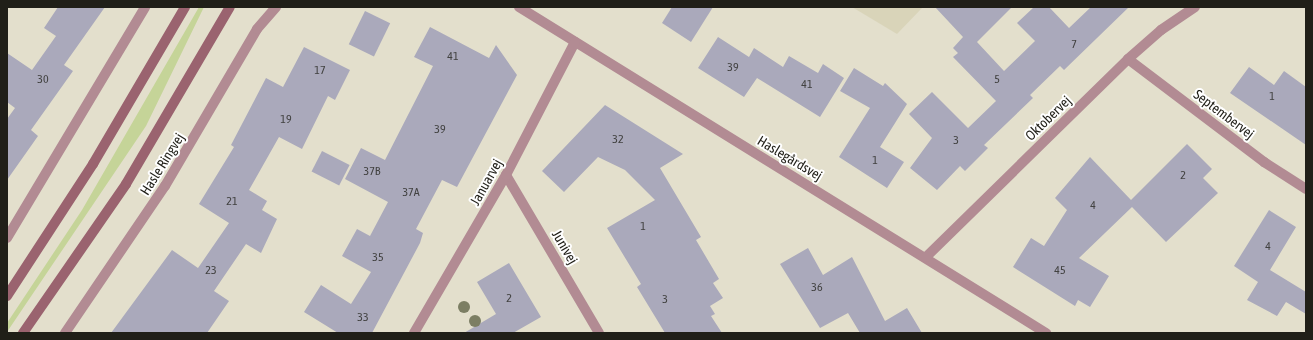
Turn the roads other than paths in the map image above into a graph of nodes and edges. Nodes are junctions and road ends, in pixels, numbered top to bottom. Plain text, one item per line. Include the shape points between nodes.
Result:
1 (145, 7) edge
2 (184, 7) edge
3 (230, 7) edge
4 (276, 7) edge
5 (519, 7) edge
6 (1195, 7) edge
7 (575, 42) junction
8 (1128, 59) junction
9 (506, 175) junction
10 (1306, 189) edge
11 (7, 238) edge
12 (926, 257) junction
13 (7, 296) edge
14 (23, 333) edge
15 (65, 333) edge
16 (414, 333) edge
17 (599, 333) edge
18 (1046, 333) edge

1 - 11 street
2 - 13 main road via 93,164
3 - 14 main road, Hasle Ringvej via 126,184
4 - 15 street, Hasle Ringvej via 257,29 165,186
5 - 7 street, Haslegårdsvej
6 - 8 street, Oktobervej via 1161,30
7 - 9 street, Januarvej
7 - 12 street, Haslegårdsvej
8 - 10 street, Septembervej via 1264,162
8 - 12 street, Oktobervej
9 - 16 street, Januarvej
9 - 17 street, Junivej
12 - 18 street, Haslegårdsvej

